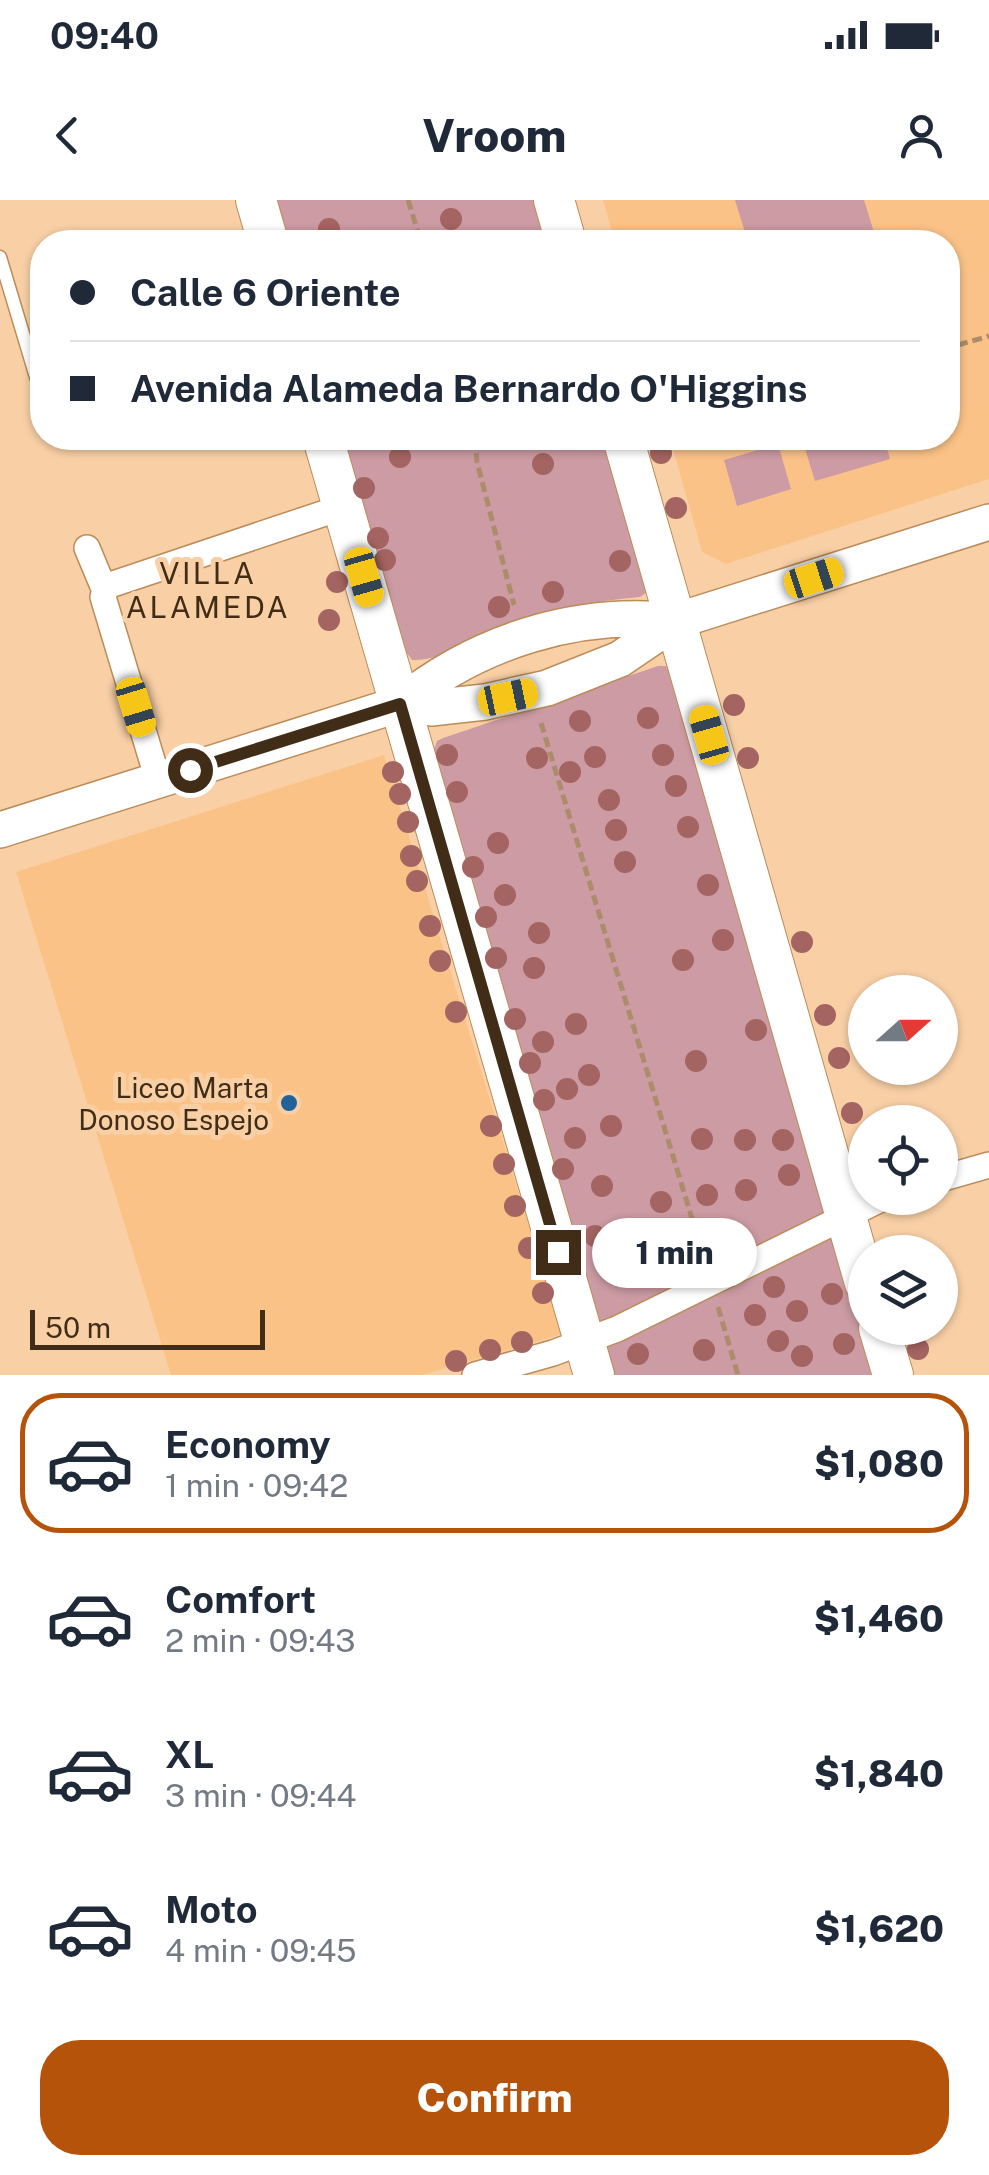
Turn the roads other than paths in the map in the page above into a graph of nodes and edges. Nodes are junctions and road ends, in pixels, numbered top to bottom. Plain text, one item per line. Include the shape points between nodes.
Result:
1 (256, 200) edge
2 (554, 200) edge
3 (265, 230) edge
4 (563, 230) edge
5 (0, 257) edge
6 (30, 357) edge
7 (327, 450) edge
8 (626, 450) edge
9 (343, 507) junction
10 (989, 522) edge
11 (88, 548) dead end
12 (104, 591) junction
13 (676, 621) junction
14 (400, 704) junction
15 (158, 780) junction
16 (0, 830) edge
17 (989, 1165) edge
18 (958, 1174) edge
19 (848, 1214) edge
20 (844, 1216) junction
21 (850, 1235) edge
22 (884, 1345) edge
23 (590, 1358) edge
24 (476, 1375) edge
25 (893, 1375) edge

1 - 3 main road
2 - 4 main road
5 - 6 lane
7 - 9 main road
8 - 13 main road
9 - 12 street
9 - 14 main road
10 - 13 main road
11 - 12 street
12 - 15 street
13 - 14 main road via 620,660 531,692 431,708
13 - 14 main road via 575,623 522,636 474,656
13 - 20 main road
14 - 15 main road
14 - 23 main road
15 - 16 main road
17 - 18 street
19 - 20 street
20 - 21 main road
20 - 23 street via 711,1282
22 - 25 main road
23 - 24 street

